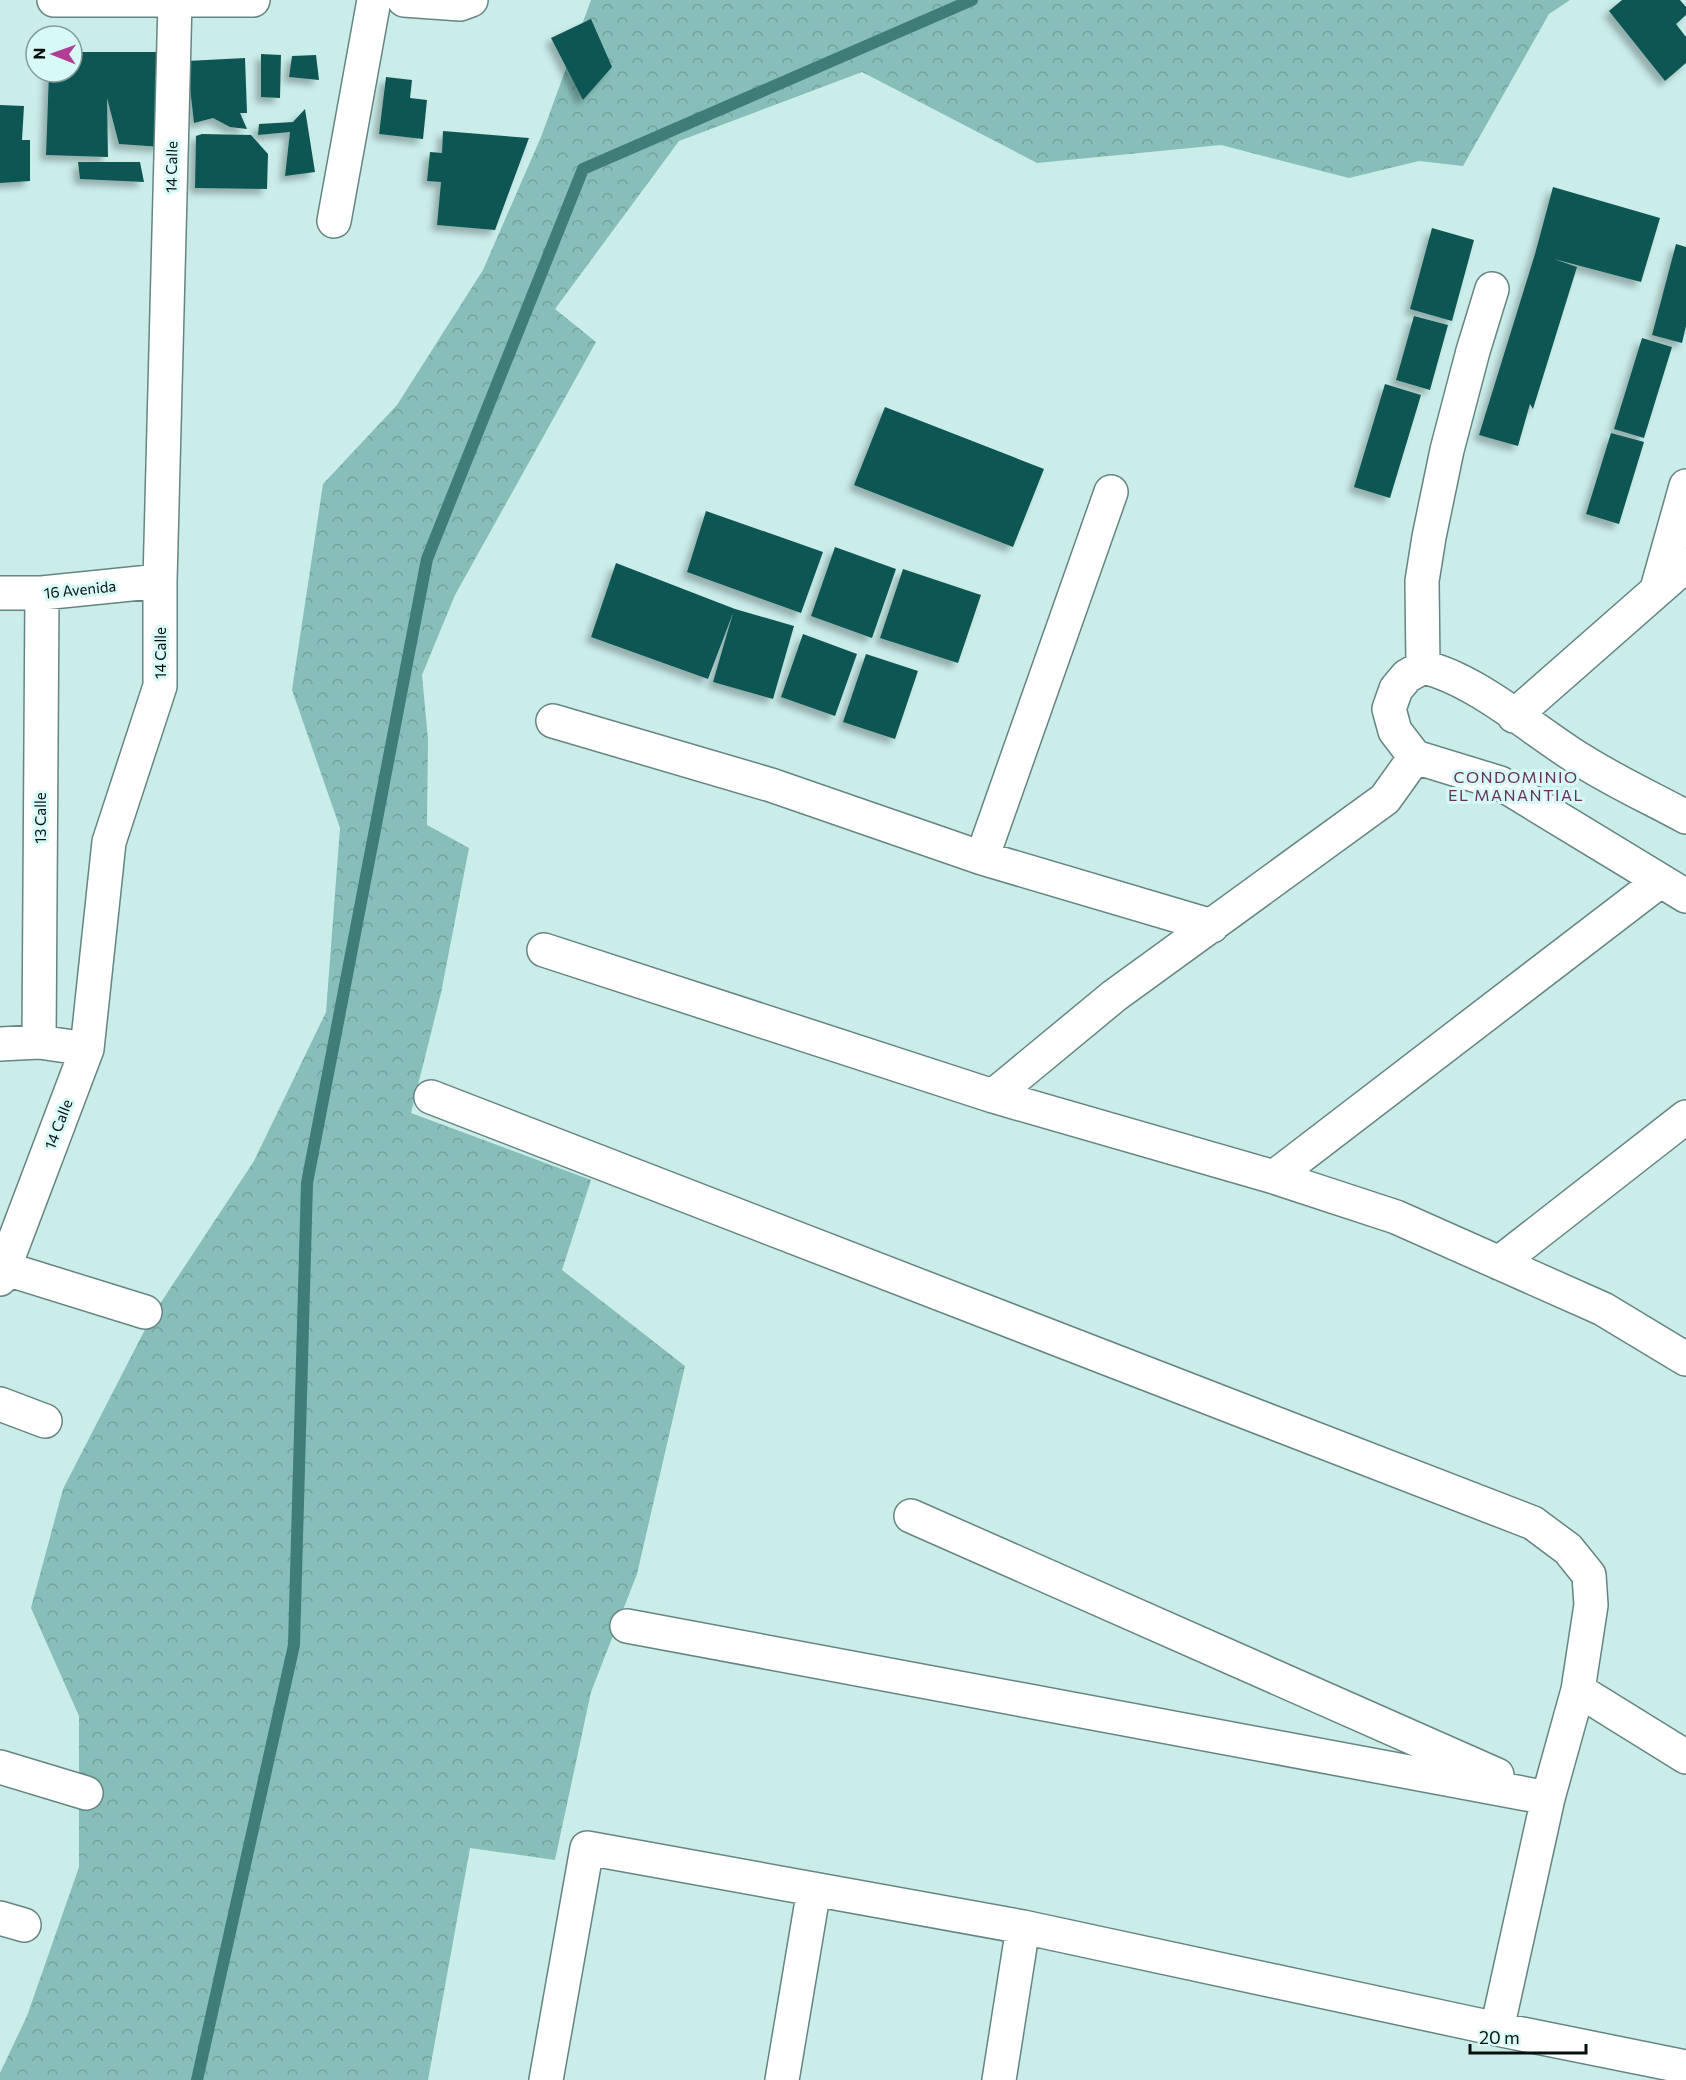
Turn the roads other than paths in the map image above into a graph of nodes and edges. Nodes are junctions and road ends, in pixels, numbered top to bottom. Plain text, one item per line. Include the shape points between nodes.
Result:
1 (54, 0) edge
2 (253, 0) edge
3 (374, 0) edge
4 (404, 0) edge
5 (471, 0) edge
6 (175, 1) edge
7 (334, 222) dead end
8 (1492, 289) dead end
9 (1686, 486) edge
10 (1111, 492) dead end
11 (1686, 565) edge
12 (160, 581) junction
13 (1657, 589) junction
14 (0, 593) edge
15 (42, 593) junction
16 (1423, 667) junction
17 (1514, 716) junction
18 (553, 721) dead end
19 (1415, 757) junction
20 (1686, 817) edge
21 (982, 858) junction
22 (1673, 888) edge
23 (1212, 926) junction
24 (544, 950) dead end
25 (39, 1042) junction
26 (0, 1044) edge
27 (87, 1049) junction
28 (993, 1096) junction
29 (431, 1097) dead end
30 (1686, 1117) edge
31 (1274, 1177) junction
32 (1499, 1263) junction
33 (1, 1271) edge
34 (145, 1312) dead end
35 (1686, 1359) edge
36 (0, 1404) edge
37 (45, 1421) dead end
38 (911, 1516) dead end
39 (627, 1626) dead end
40 (1578, 1690) junction
41 (1686, 1757) edge
42 (0, 1767) edge
43 (86, 1793) dead end
44 (1548, 1798) junction
45 (814, 1889) junction
46 (1023, 1927) junction
47 (1497, 2029) junction
48 (1686, 2067) edge
49 (546, 2080) edge
50 (782, 2080) edge
51 (999, 2080) edge

1 - 6 street
2 - 6 street
3 - 7 street
4 - 5 street via 460,4
6 - 12 street, 14 Calle
8 - 16 street via 1447,450 1430,537 1422,581
9 - 13 street
10 - 21 street
11 - 13 street
12 - 15 street, 16 Avenida
12 - 27 street, 14 Calle via 160,686 109,842
13 - 17 street
14 - 15 street, 16 Avenida
15 - 25 street, 13 Calle
16 - 17 street via 1441,671 1473,688
16 - 19 street via 1396,688 1389,709 1395,731
17 - 20 street via 1582,761
18 - 21 street via 771,785
19 - 22 street via 1500,783
19 - 23 street via 1385,799
21 - 23 street
22 - 31 street
23 - 28 street via 1114,996
24 - 28 street
25 - 26 street
25 - 27 street
27 - 33 street, 14 Calle
28 - 31 street
29 - 40 street via 1533,1523 1568,1549 1588,1575 1591,1605
30 - 32 street
31 - 32 street via 1396,1217
32 - 35 street via 1603,1309
33 - 34 street
36 - 37 street
38 - 44 street
39 - 44 street
40 - 41 street
40 - 44 street
42 - 43 street
44 - 47 street
45 - 46 street
45 - 49 street via 587,1848
45 - 50 street
46 - 47 street
46 - 51 street
47 - 48 street

